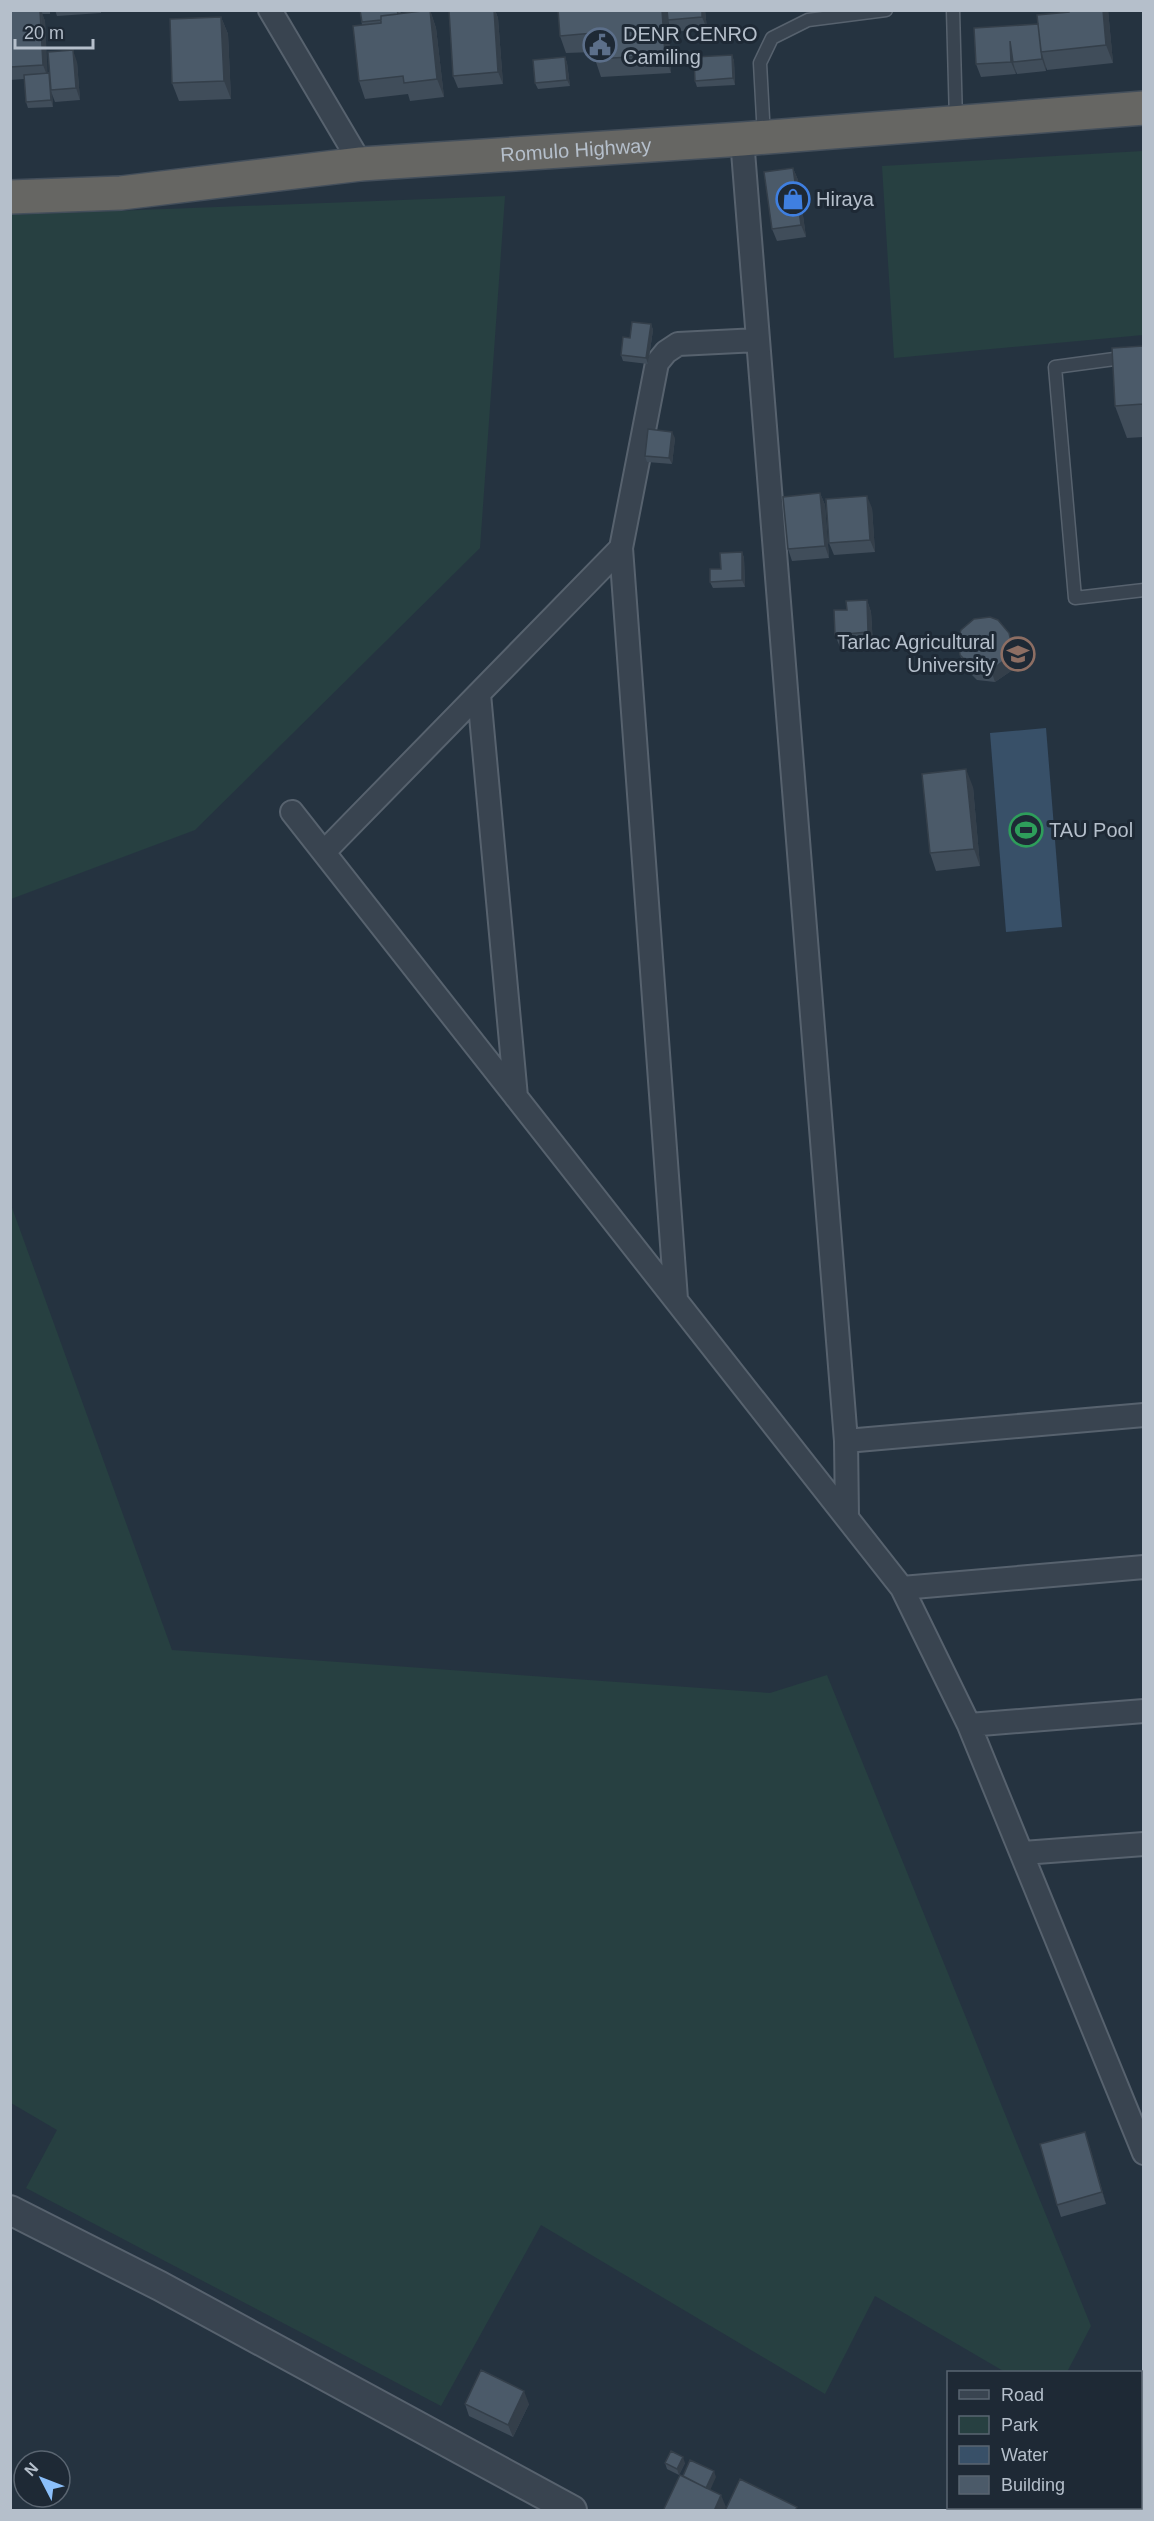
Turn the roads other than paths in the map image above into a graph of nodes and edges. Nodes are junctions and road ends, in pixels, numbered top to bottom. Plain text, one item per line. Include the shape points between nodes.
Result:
1 (270, 10) edge
2 (886, 10) edge
3 (953, 10) edge
4 (1143, 108) edge
5 (956, 122) junction
6 (753, 138) junction
7 (361, 164) junction
8 (10, 197) edge
9 (758, 340) junction
10 (1143, 355) edge
11 (621, 548) junction
12 (1143, 590) edge
13 (479, 694) junction
14 (292, 812) dead end
15 (324, 852) junction
16 (516, 1096) junction
17 (676, 1299) junction
18 (1143, 1414) edge
19 (846, 1441) junction
20 (847, 1517) junction
21 (1143, 1567) edge
22 (902, 1588) junction
23 (1143, 1711) edge
24 (969, 1725) junction
25 (1143, 1844) edge
26 (1023, 1853) junction
27 (1143, 2153) edge
28 (10, 2210) edge
29 (572, 2511) edge

1 - 7 street
2 - 6 lane via 808,20 772,38 760,63
3 - 5 lane
4 - 5 highway, Romulo Highway
5 - 6 highway, Romulo Highway
6 - 7 highway, Romulo Highway
6 - 9 street
7 - 8 highway, Romulo Highway via 121,193
9 - 11 street via 678,344 657,363
9 - 19 street
10 - 12 lane via 1055,367 1075,598
11 - 13 street
11 - 17 street
13 - 15 street
13 - 16 street
14 - 15 street
15 - 16 street
16 - 17 street
17 - 20 street
18 - 19 street
19 - 20 street
20 - 22 street
21 - 22 street
22 - 24 street
23 - 24 street
24 - 26 street
25 - 26 street
26 - 27 street
28 - 29 street via 160,2286

